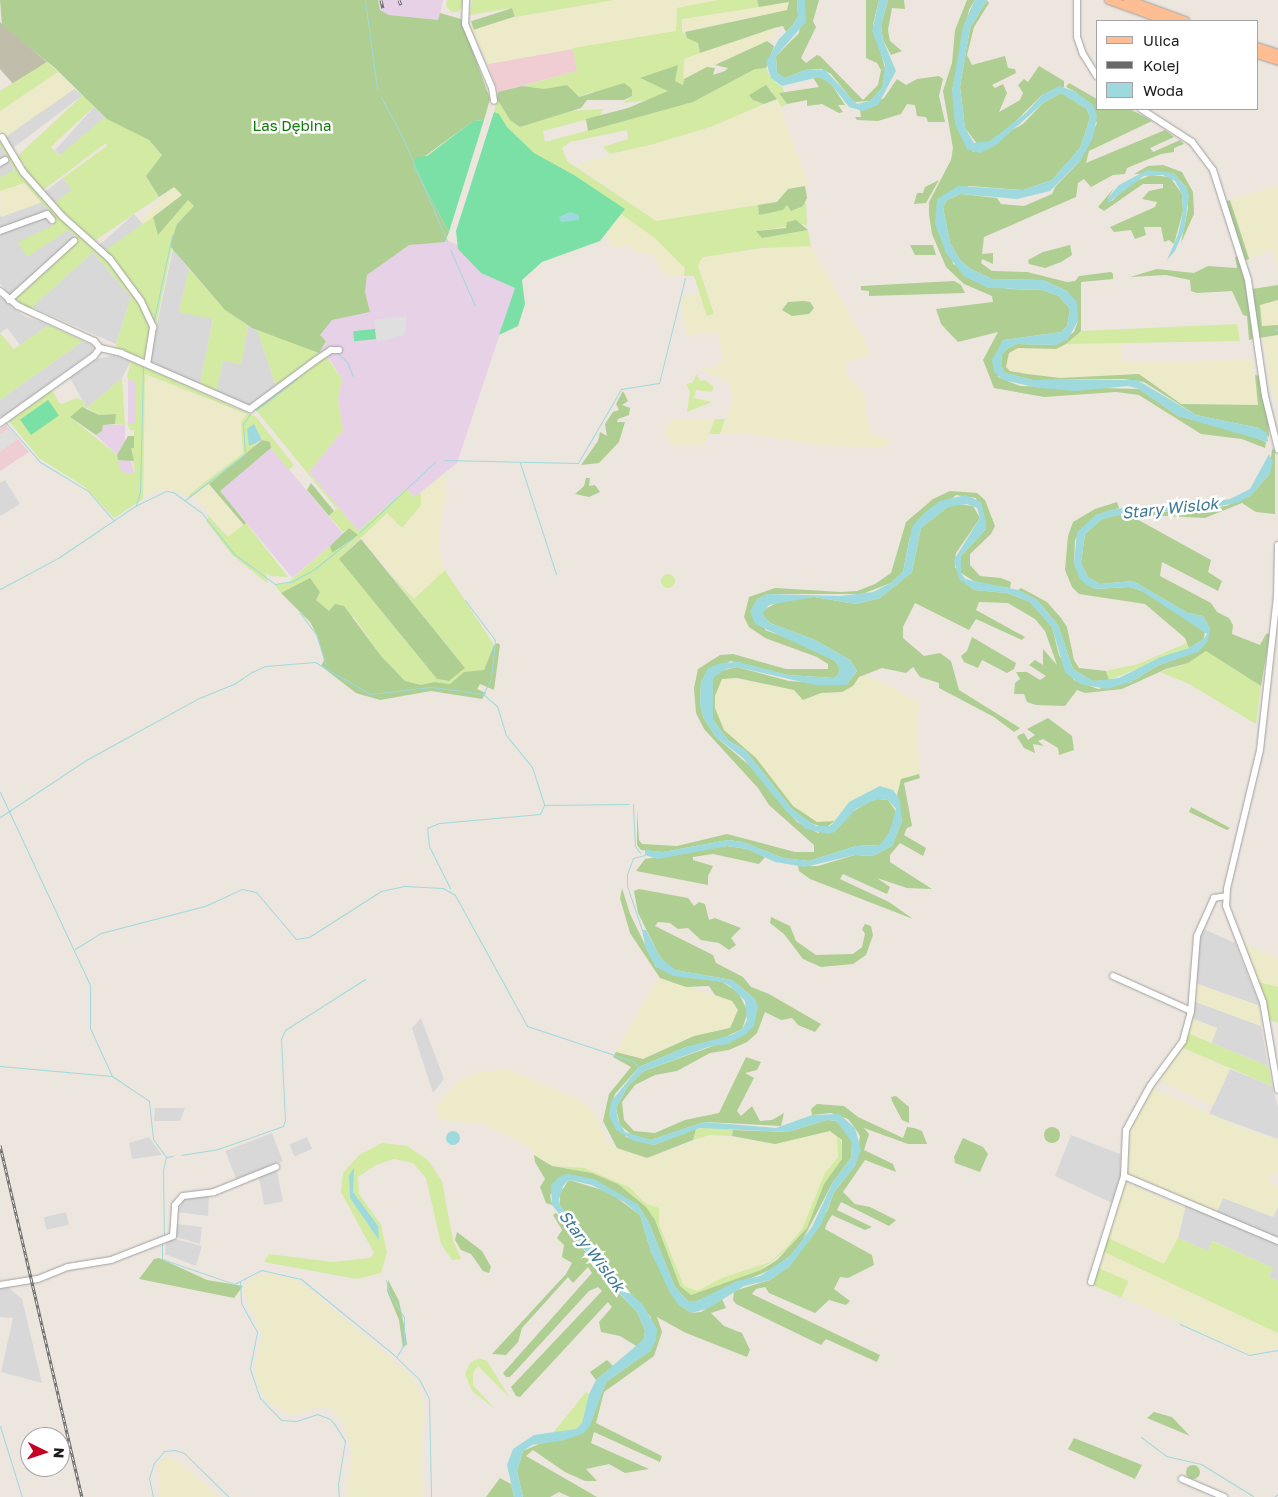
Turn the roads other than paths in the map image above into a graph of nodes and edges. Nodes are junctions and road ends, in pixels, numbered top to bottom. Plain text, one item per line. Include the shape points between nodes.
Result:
1 (466, 0) edge
2 (1077, 0) edge
3 (1109, 0) edge
4 (1128, 0) edge
5 (1164, 20) edge
6 (1182, 20) edge
7 (1258, 47) edge
8 (1258, 54) edge
9 (1278, 54) edge
10 (1278, 61) edge
11 (1096, 75) edge
12 (494, 101) dead end
13 (1143, 110) edge
14 (2, 137) dead end
15 (52, 220) dead end
16 (0, 232) edge
17 (74, 240) dead end
18 (0, 291) edge
19 (10, 300) junction
20 (100, 348) junction
21 (339, 350) dead end
22 (147, 364) junction
23 (2, 422) edge
24 (1278, 449) edge
25 (1278, 545) edge
26 (1226, 896) junction
27 (1113, 976) dead end
28 (1191, 1011) junction
29 (1278, 1090) edge
30 (276, 1167) dead end
31 (1124, 1176) junction
32 (1278, 1241) edge
33 (1091, 1282) dead end
34 (0, 1285) edge
35 (1182, 1478) dead end
36 (1224, 1497) edge

1 - 12 street via 466,24 492,88
2 - 11 street via 1076,37
3 - 5 main road
4 - 6 main road
7 - 9 main road
8 - 10 main road
13 - 24 street via 1192,142 1213,170 1248,280 1265,396
14 - 22 street via 23,172 62,216 110,259 141,301 152,327
15 - 16 street via 47,214
17 - 19 street
18 - 19 street
19 - 20 street via 94,341
20 - 22 street via 112,349
20 - 23 street via 94,356
21 - 22 street via 331,350 250,409
25 - 26 street via 1277,596 1260,750
26 - 28 street via 1214,898 1197,936
26 - 29 street via 1229,921 1263,1002
27 - 28 street
28 - 31 street via 1183,1041 1150,1086 1126,1130
30 - 34 street via 214,1192 183,1196 175,1205 173,1236 111,1260
31 - 32 street
31 - 33 street
35 - 36 street

